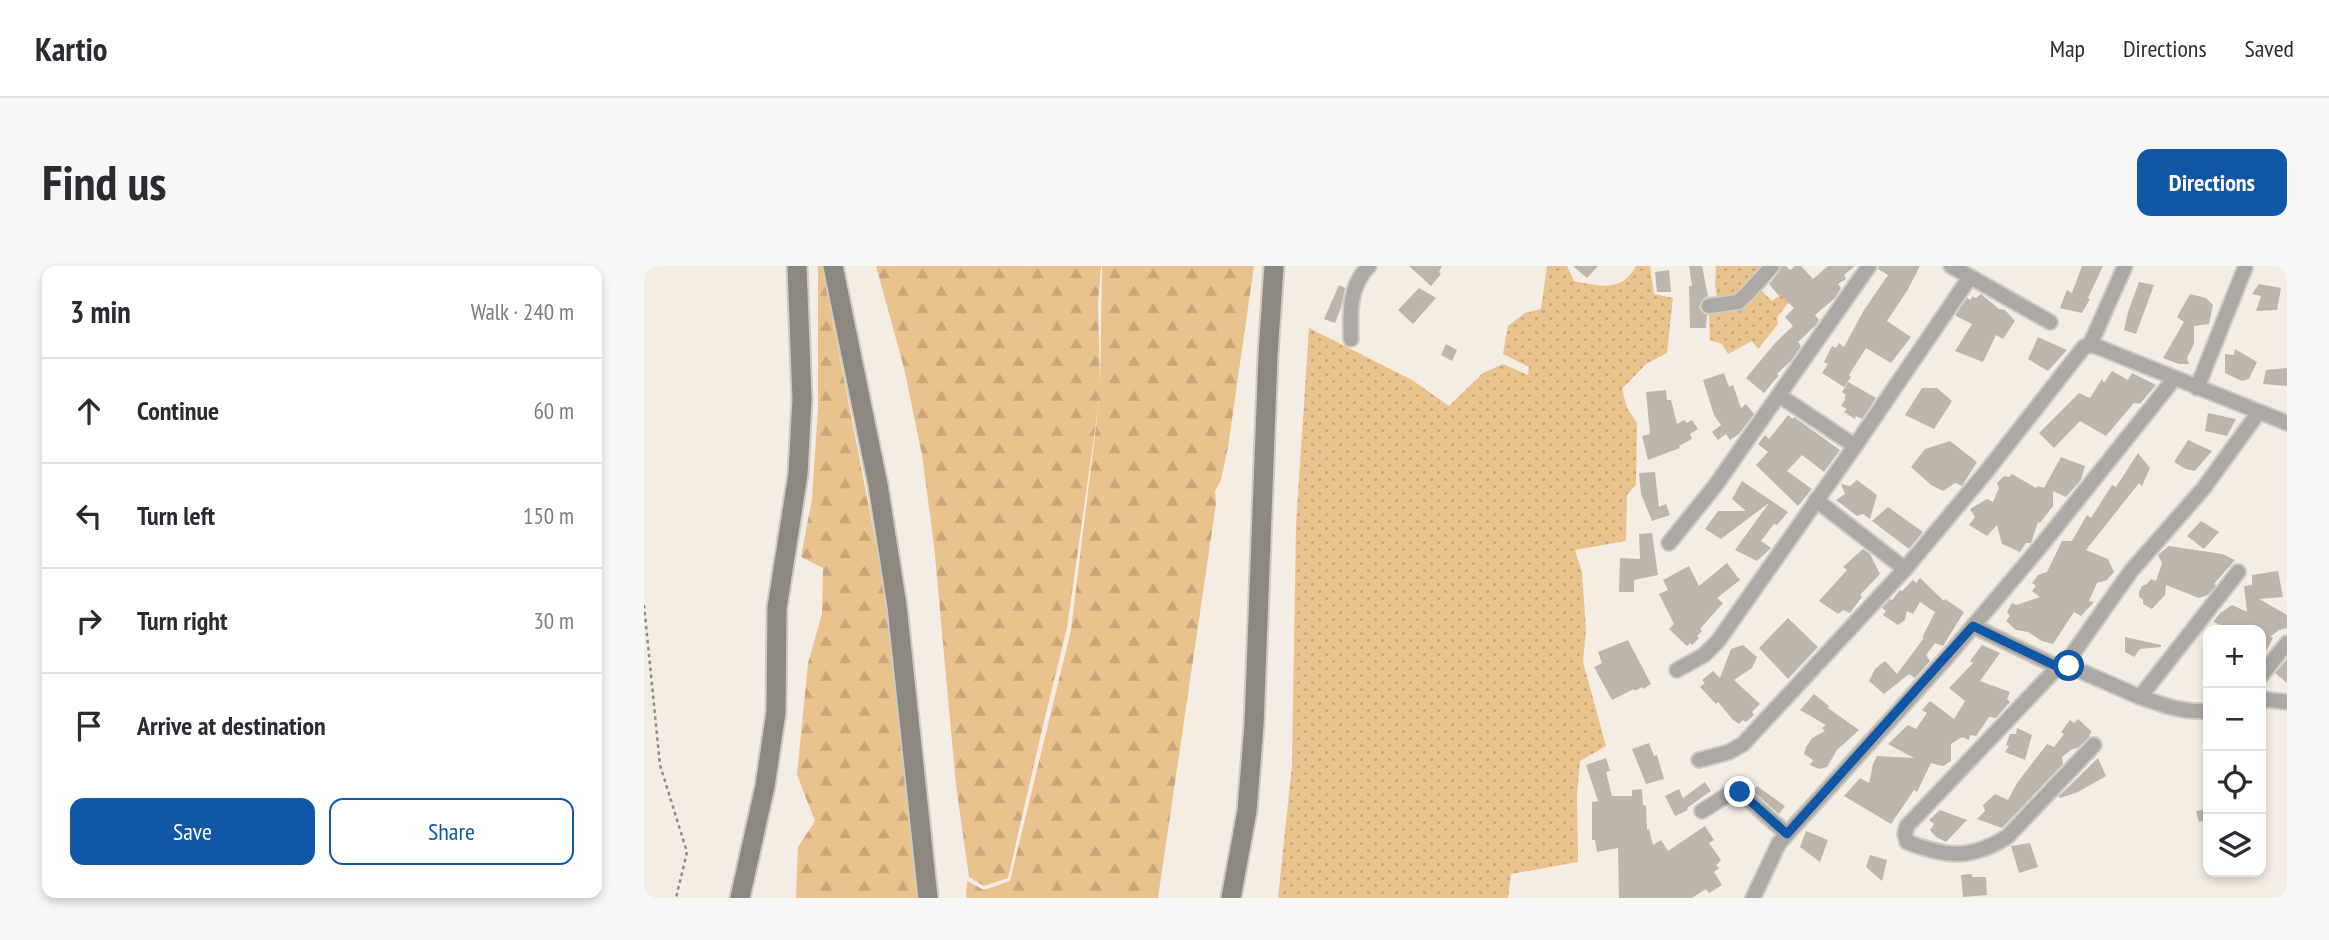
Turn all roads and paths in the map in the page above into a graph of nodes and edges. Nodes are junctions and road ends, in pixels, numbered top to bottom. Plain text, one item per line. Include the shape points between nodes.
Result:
1 (797, 266) edge
2 (833, 266) edge
3 (1274, 266) edge
4 (1368, 266) edge
5 (1772, 266) edge
6 (1869, 266) edge
7 (1951, 266) edge
8 (2125, 266) edge
9 (2245, 268) edge
10 (1970, 277) junction
11 (1709, 306) dead end
12 (2050, 322) dead end
13 (1351, 339) dead end
14 (2090, 345) junction
15 (2174, 379) junction
16 (2197, 388) junction
17 (1780, 396) junction
18 (2259, 412) junction
19 (2287, 423) edge
20 (1855, 446) junction
21 (1816, 500) junction
22 (1669, 543) dead end
23 (1905, 569) junction
24 (2238, 572) dead end
25 (644, 605) edge
26 (1973, 626) junction
27 (2287, 643) edge
28 (2061, 666) junction
29 (1677, 670) dead end
30 (2266, 670) edge
31 (2140, 697) junction
32 (2266, 700) edge
33 (2287, 702) edge
34 (2203, 711) edge
35 (2094, 745) dead end
36 (1699, 760) dead end
37 (1702, 811) dead end
38 (1787, 834) junction
39 (676, 898) edge
40 (740, 898) edge
41 (928, 898) edge
42 (1231, 898) edge
43 (1753, 898) edge

1 - 40 main road via 802,398 798,474 776,608 776,712
2 - 41 main road via 878,485 897,606
3 - 42 main road via 1254,726 1247,811
4 - 13 street via 1353,291
5 - 11 street via 1738,302
6 - 17 street
7 - 10 street
8 - 14 street
9 - 16 street
10 - 12 street
10 - 20 street
14 - 15 street
14 - 23 street
15 - 16 street
15 - 26 street
16 - 18 street
17 - 20 street
17 - 22 street
18 - 19 street
18 - 28 street
20 - 21 street
21 - 23 street
21 - 29 street via 1718,641
23 - 36 street via 1743,744
24 - 31 street
25 - 39 path via 660,765 687,852
26 - 28 street
26 - 38 street
27 - 30 street
28 - 31 street
28 - 35 street via 1908,827 1907,842 1960,854 1993,845 2007,837
31 - 34 street via 2189,712
32 - 33 street
37 - 38 street via 1735,790
38 - 43 street via 1769,860

